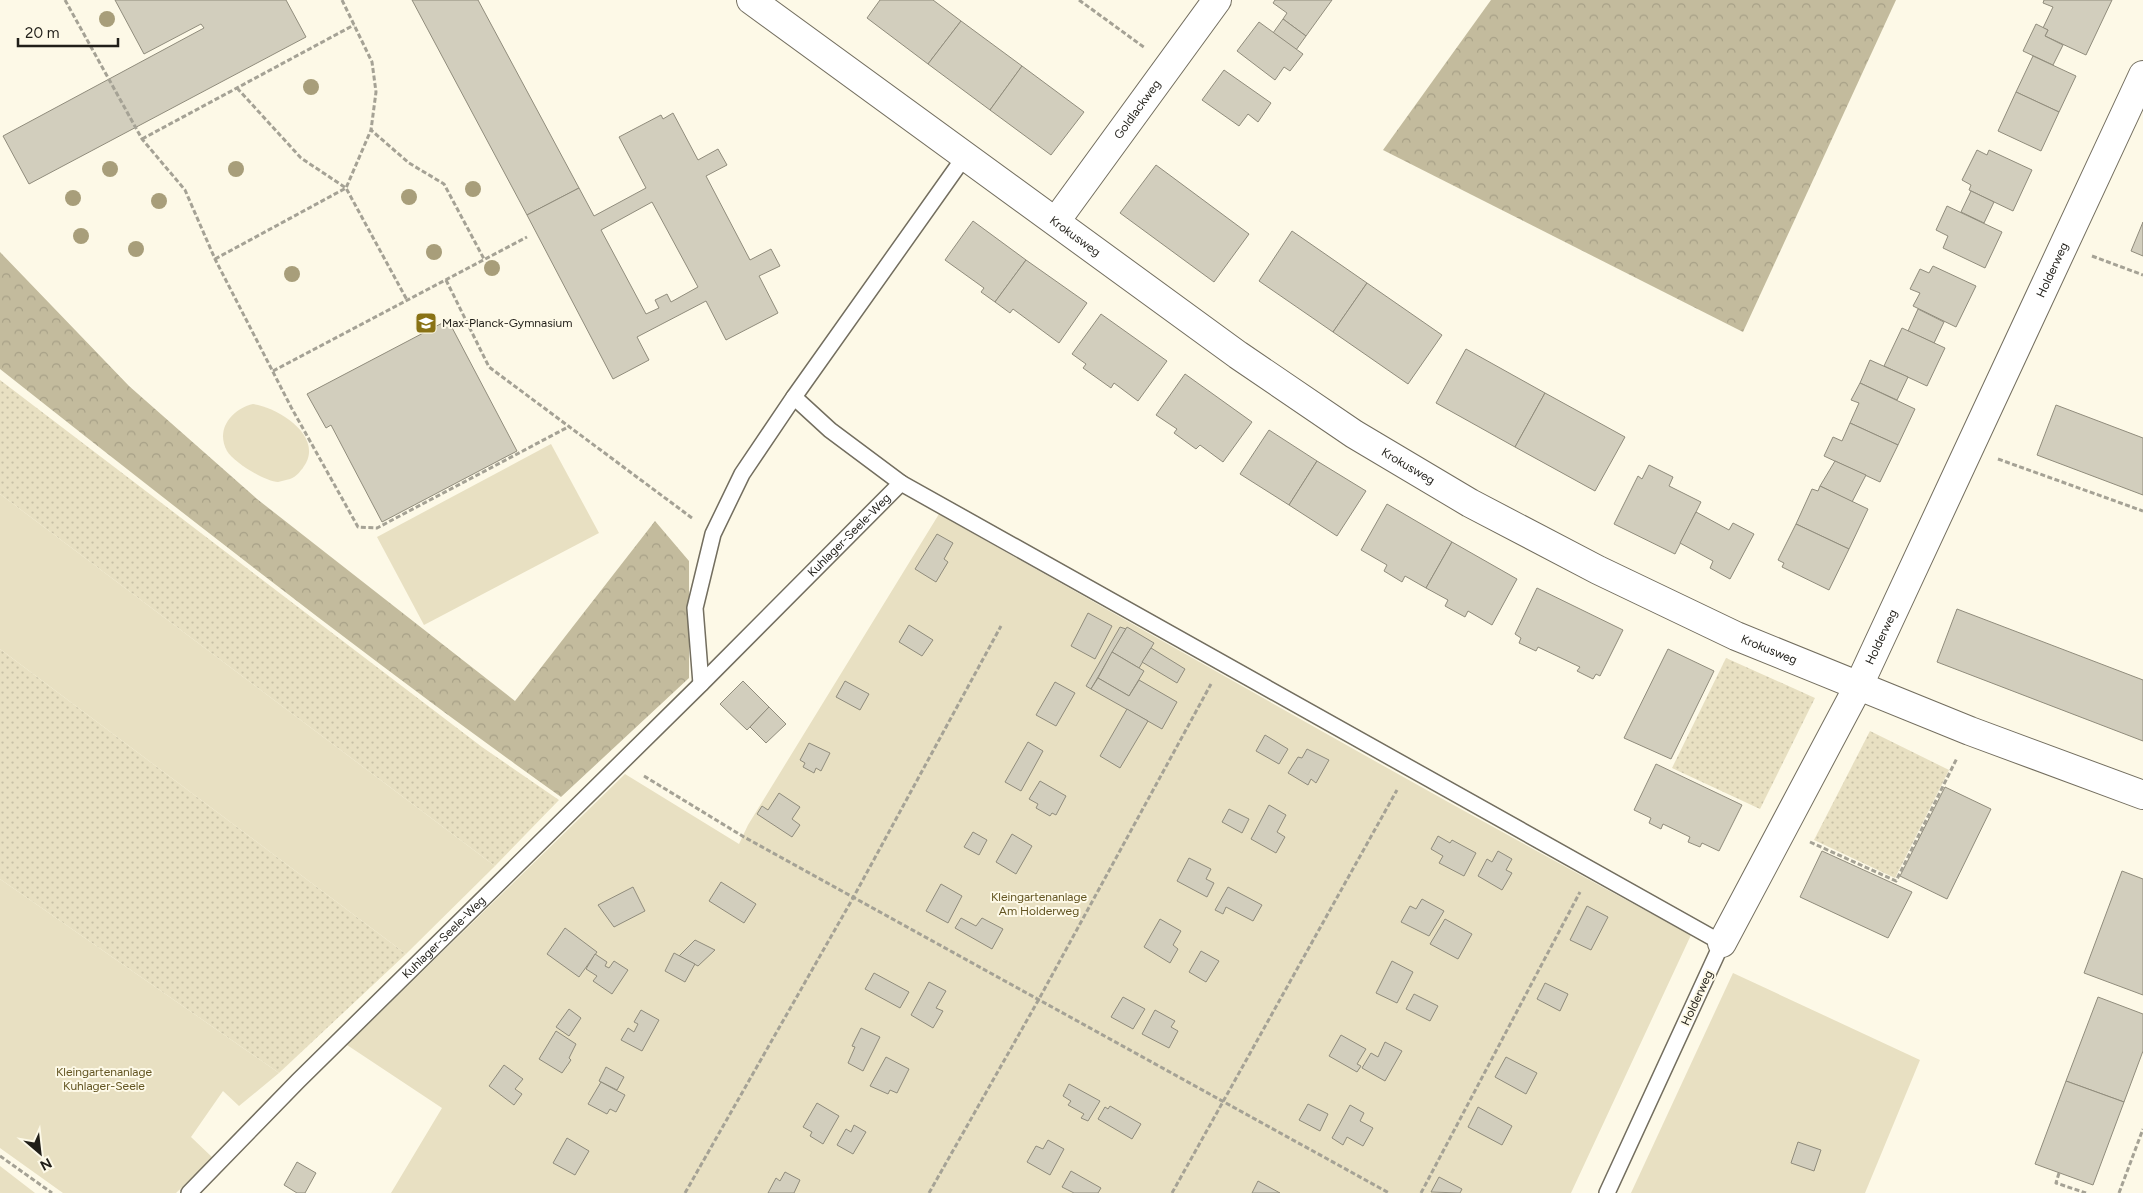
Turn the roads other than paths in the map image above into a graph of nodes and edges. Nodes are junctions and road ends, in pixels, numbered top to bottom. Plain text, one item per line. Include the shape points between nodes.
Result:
1 (751, 0) edge
2 (1217, 0) edge
3 (2143, 75) edge
4 (965, 156) junction
5 (1056, 221) junction
6 (794, 397) junction
7 (901, 483) junction
8 (701, 684) junction
9 (1859, 684) junction
10 (2143, 795) edge
11 (1722, 943) junction
12 (189, 1193) edge
13 (1607, 1193) edge

1 - 4 street, Krokusweg
2 - 5 street, Goldlackweg
3 - 9 street, Holderweg
4 - 5 street, Krokusweg
4 - 6 lane
5 - 9 street, Krokusweg via 1238,355 1354,434 1411,468 1534,538 1656,599 1736,636
6 - 7 lane, Kuhlager-Seele-Weg via 830,430
6 - 8 lane via 742,474 713,534 695,608
7 - 8 lane, Kuhlager-Seele-Weg
7 - 11 lane
8 - 12 lane, Kuhlager-Seele-Weg via 298,1081
9 - 10 street, Krokusweg via 1970,731
9 - 11 street, Holderweg
11 - 13 lane, Holderweg

